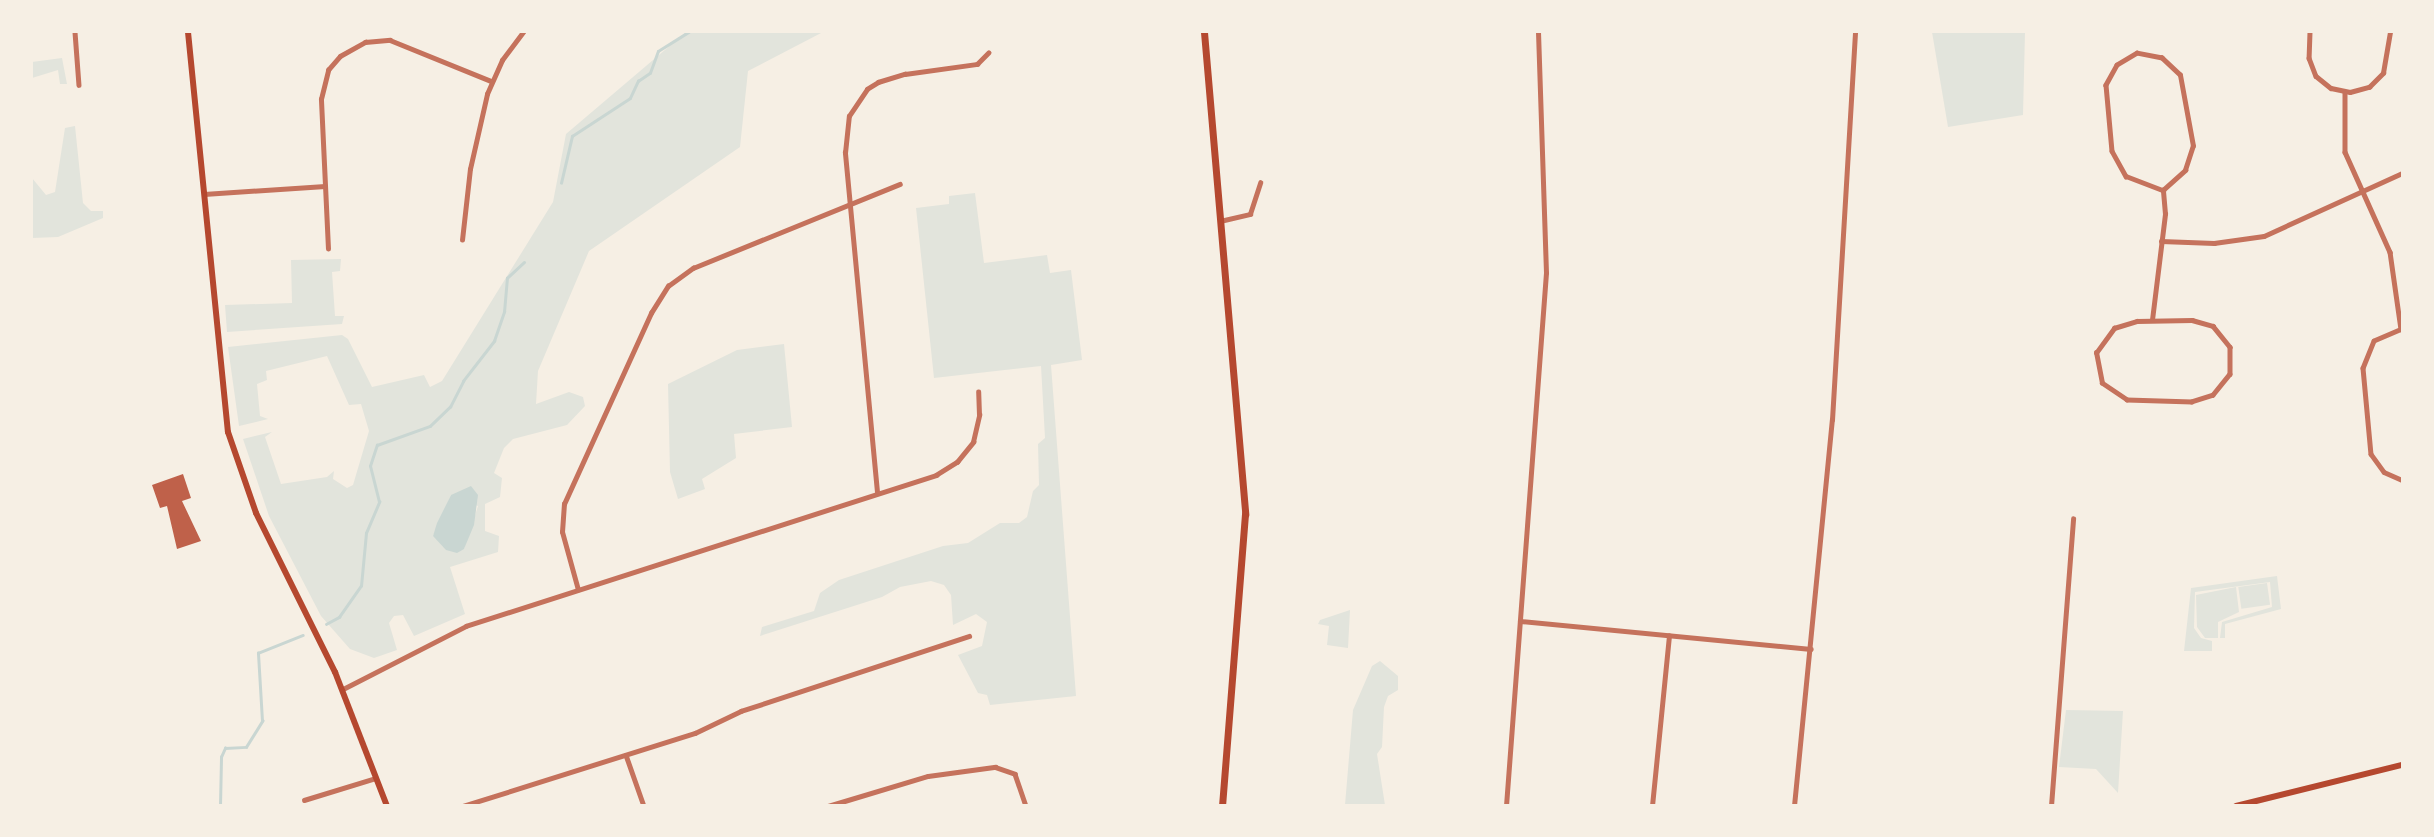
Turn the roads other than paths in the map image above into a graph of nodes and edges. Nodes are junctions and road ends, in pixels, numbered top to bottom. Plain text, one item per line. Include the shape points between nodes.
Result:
1 (75, 32) edge
2 (188, 32) edge
3 (523, 32) edge
4 (1204, 32) edge
5 (1538, 32) edge
6 (1855, 32) edge
7 (2310, 32) edge
8 (2390, 32) edge
9 (988, 53) dead end
10 (491, 81) junction
11 (79, 85) dead end
12 (2345, 92) junction
13 (2403, 173) edge
14 (1260, 183) dead end
15 (900, 184) dead end
16 (325, 186) junction
17 (2163, 190) junction
18 (2362, 191) junction
19 (204, 194) junction
20 (850, 205) junction
21 (1220, 221) junction
22 (462, 240) dead end
23 (2161, 241) junction
24 (328, 249) dead end
25 (2152, 320) junction
26 (2402, 329) edge
27 (978, 392) dead end
28 (2403, 480) edge
29 (877, 492) junction
30 (2073, 519) dead end
31 (578, 590) junction
32 (1519, 621) junction
33 (1670, 635) junction
34 (969, 636) dead end
35 (1811, 649) junction
36 (343, 689) junction
37 (626, 755) junction
38 (2403, 765) edge
39 (377, 778) junction
40 (303, 800) dead end
41 (387, 806) edge
42 (463, 806) edge
43 (644, 806) edge
44 (828, 806) edge
45 (1026, 806) edge
46 (1222, 806) edge
47 (1506, 806) edge
48 (1652, 806) edge
49 (1794, 806) edge
50 (2050, 806) edge
51 (2236, 806) edge

1 - 11 street
2 - 19 main road
3 - 10 street
4 - 21 main road
5 - 32 street via 1546,273
6 - 35 street via 1839,317
7 - 12 street via 2314,72 2327,86
8 - 12 street via 2388,60 2380,77 2365,89
9 - 20 street via 977,64 898,75 867,89 849,117 845,133
10 - 16 street via 399,42 377,40 348,50 334,62 323,88
10 - 22 street via 470,169
12 - 18 street via 2345,152
13 - 18 street
14 - 21 street via 1250,214
15 - 20 street
16 - 19 street
16 - 24 street
17 - 17 street via 2192,157 2184,87 2168,61 2137,53 2117,65 2106,85 2112,151 2126,176
17 - 23 street
18 - 23 street via 2308,219 2256,238 2214,243
18 - 26 street via 2390,251
19 - 36 main road via 228,432 256,513
20 - 29 street
20 - 31 street via 692,268 658,299 564,504 562,532
21 - 46 main road via 1245,514
23 - 25 street
25 - 25 street via 2201,321 2220,332 2232,360 2220,389 2192,401 2127,400 2108,390 2096,362 2104,337 2122,324
26 - 28 street via 2374,341 2363,368 2370,452 2381,469
27 - 29 street via 977,429 957,462 936,475
29 - 31 street
30 - 50 street
31 - 36 street via 466,626
32 - 33 street
32 - 47 street
33 - 35 street
33 - 48 street
34 - 37 street via 741,710 703,730
35 - 49 street
36 - 39 main road
37 - 42 street
37 - 43 street
38 - 51 main road
39 - 40 street
39 - 41 main road
44 - 45 street via 928,776 995,767 1015,774

